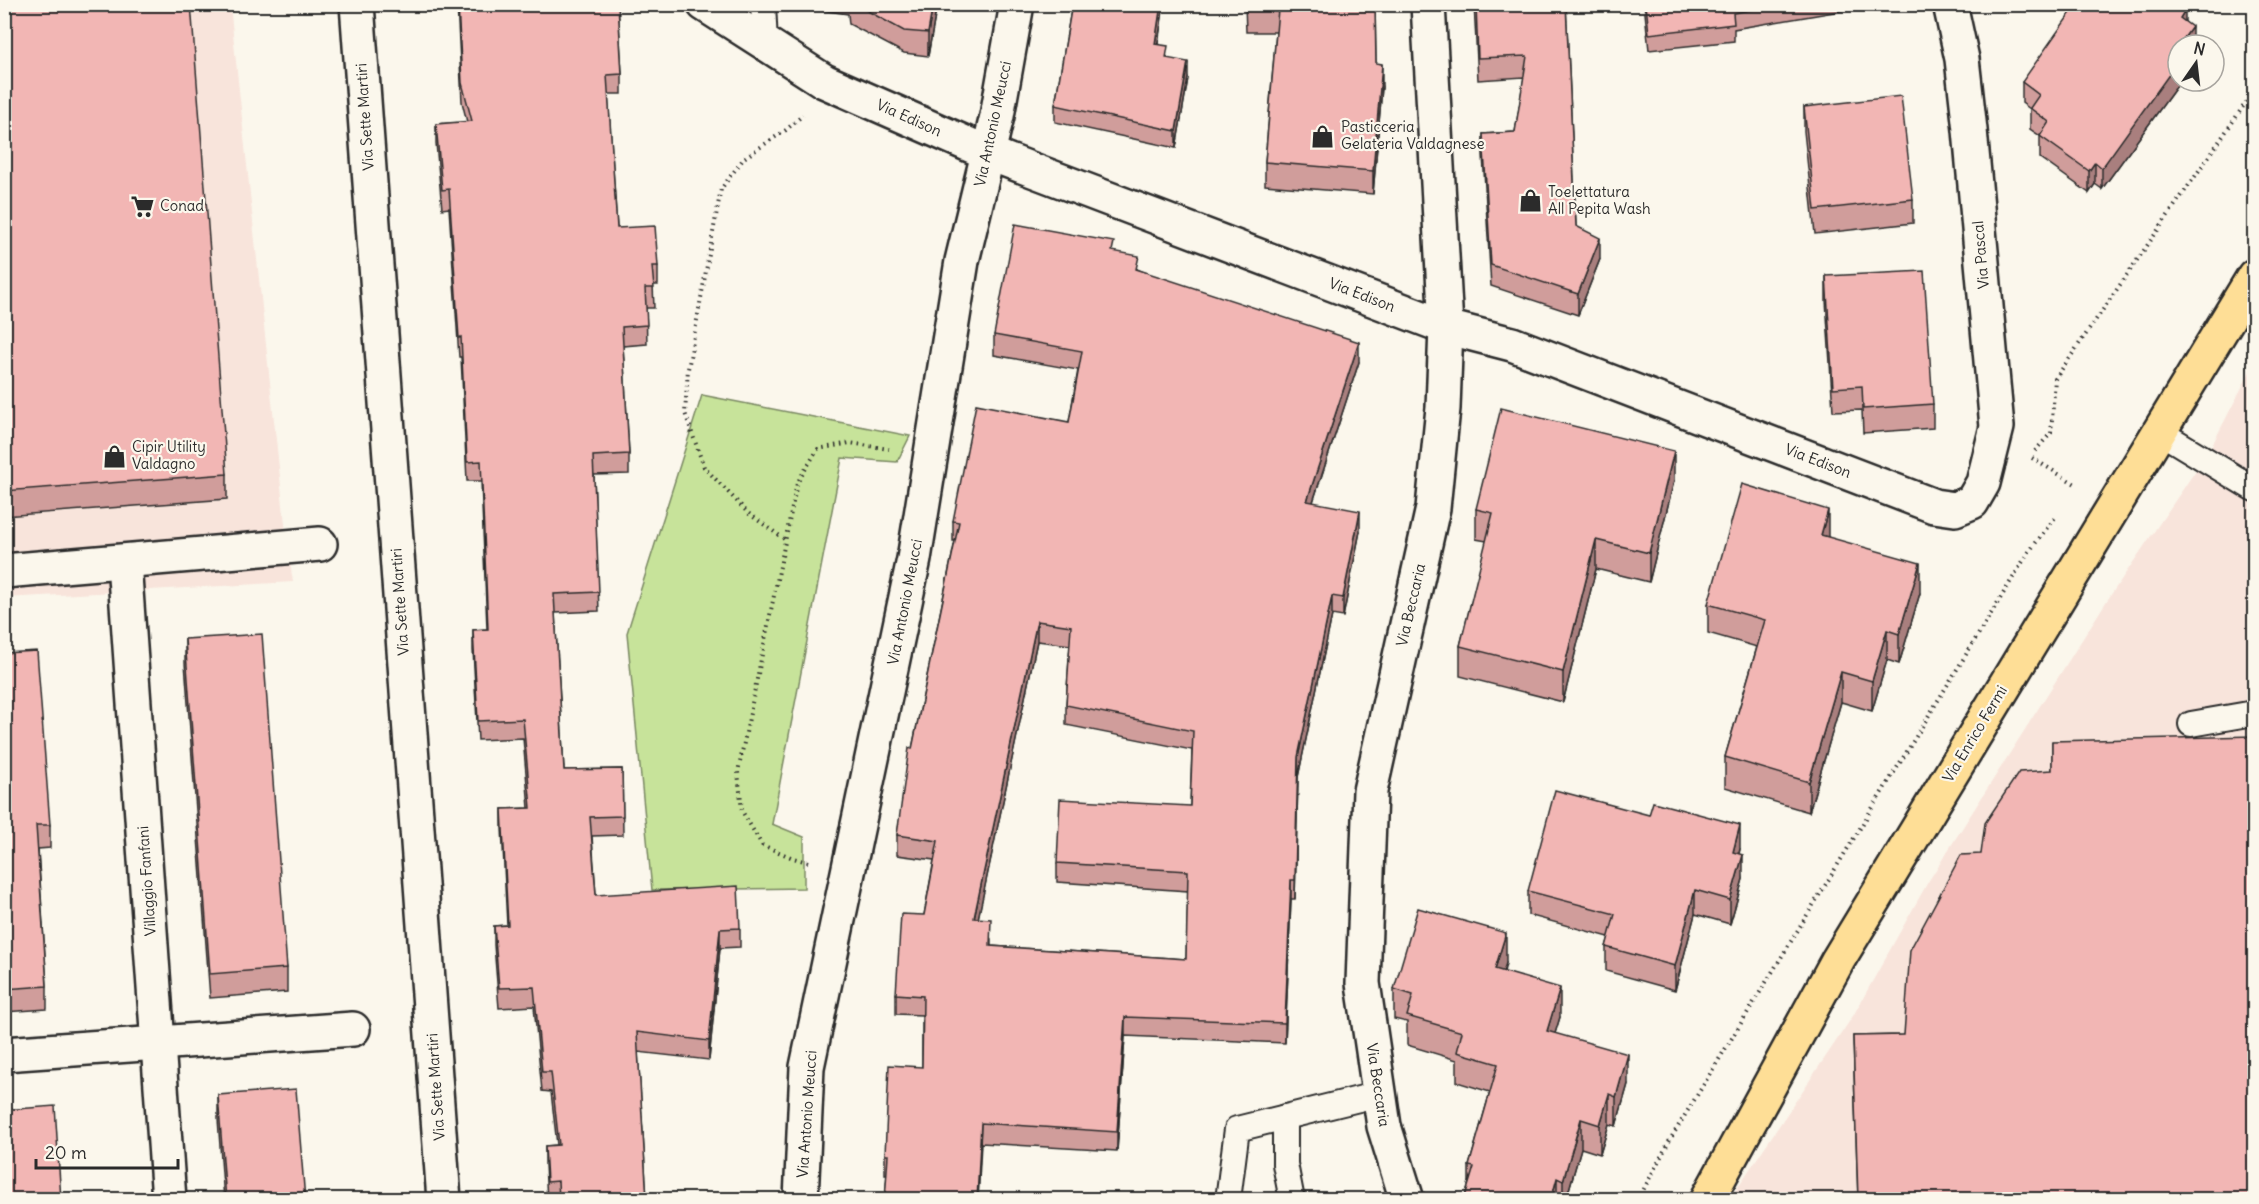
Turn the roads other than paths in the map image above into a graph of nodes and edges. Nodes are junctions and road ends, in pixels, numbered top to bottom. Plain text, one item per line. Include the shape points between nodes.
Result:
1 (357, 4) edge
2 (704, 4) edge
3 (763, 4) edge
4 (1017, 4) edge
5 (1428, 4) edge
6 (1950, 4) edge
7 (765, 43) junction
8 (988, 153) junction
9 (2254, 276) edge
10 (1446, 327) junction
11 (2160, 432) junction
12 (2254, 489) edge
13 (1971, 502) joint
14 (320, 544) dead end
15 (124, 562) junction
16 (4, 571) edge
17 (2254, 713) edge
18 (2191, 723) dead end
19 (353, 1029) dead end
20 (158, 1042) junction
21 (4, 1054) edge
22 (1379, 1094) junction
23 (1285, 1117) junction
24 (169, 1200) edge
25 (444, 1200) edge
26 (801, 1200) edge
27 (1228, 1200) edge
28 (1292, 1200) edge
29 (1407, 1200) edge
30 (1707, 1200) edge

1 - 25 street, Via Sette Martiri
2 - 7 street, Via Edison
3 - 7 lane
4 - 8 street, Via Antonio Meucci
5 - 10 street, Via Beccaria
6 - 13 street, Via Pascal via 1962,59 1970,130 1997,427 1983,483
7 - 8 street, Via Edison via 824,81
8 - 10 street, Via Edison
8 - 26 street, Via Antonio Meucci via 962,261 914,560 807,1067
9 - 11 main road, Via Enrico Fermi
10 - 13 street, Via Edison via 1512,344 1935,506 1955,509
10 - 22 street, Via Beccaria via 1433,508 1370,791 1363,983
11 - 12 lane
11 - 30 main road, Via Enrico Fermi via 1838,960
14 - 15 street
15 - 16 street
15 - 20 street, Villaggio Fanfani
17 - 18 lane
19 - 20 street
20 - 21 street
20 - 24 street, Villaggio Fanfani
22 - 23 lane
22 - 29 street, Via Beccaria via 1384,1126
23 - 27 lane via 1237,1129
23 - 28 lane via 1285,1164

